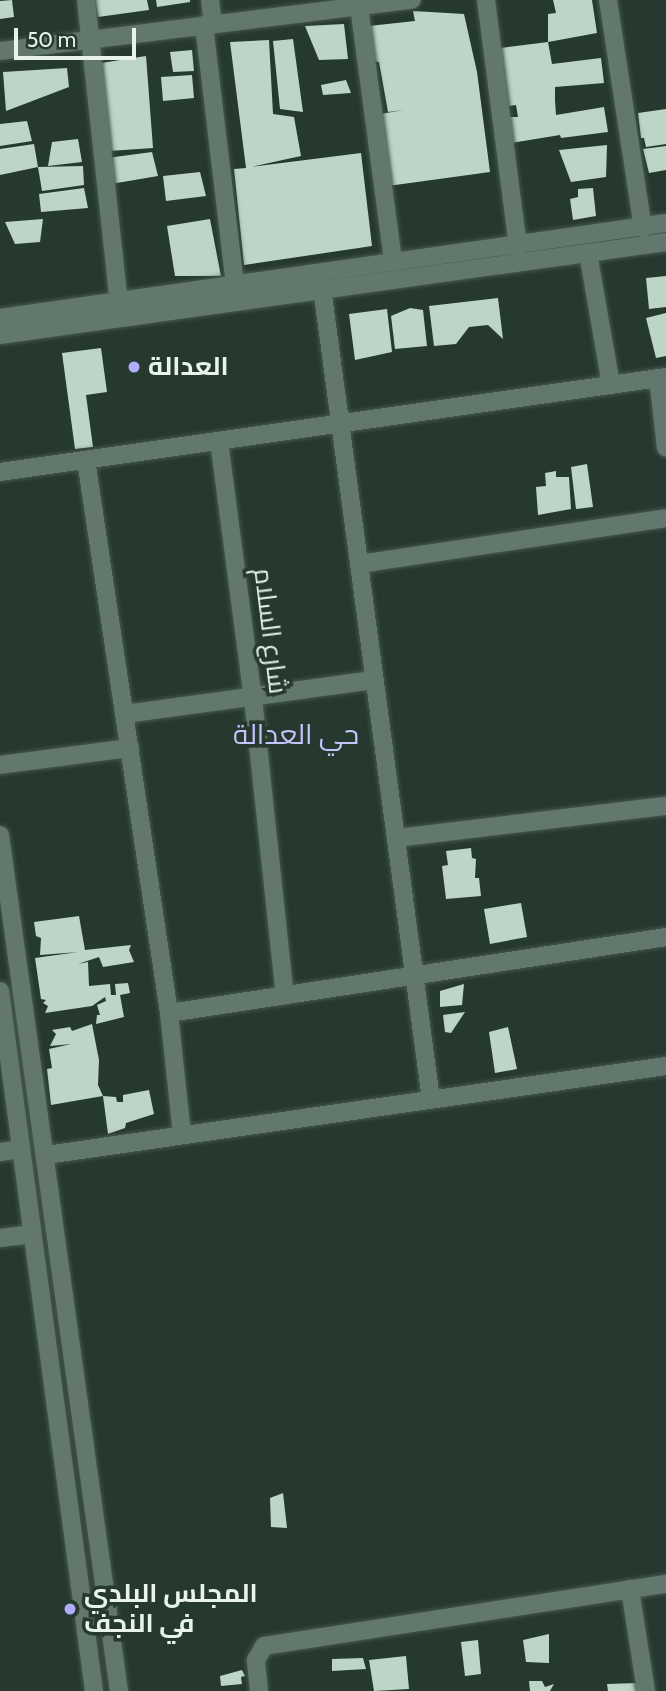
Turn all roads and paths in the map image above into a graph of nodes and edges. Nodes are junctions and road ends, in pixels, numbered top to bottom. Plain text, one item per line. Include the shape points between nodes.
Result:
1 (86, 0) edge
2 (210, 0) edge
3 (412, 0) edge
4 (486, 0) edge
5 (608, 0) edge
6 (359, 6) junction
7 (209, 24) junction
8 (90, 39) junction
9 (0, 51) edge
10 (666, 223) edge
11 (643, 228) junction
12 (666, 242) edge
13 (518, 247) junction
14 (549, 251) junction
15 (587, 253) junction
16 (393, 262) junction
17 (235, 284) junction
18 (322, 288) junction
19 (120, 310) junction
20 (0, 318) edge
21 (0, 335) edge
22 (662, 378) edge
23 (611, 385) junction
24 (340, 424) junction
25 (219, 441) junction
26 (666, 449) edge
27 (86, 460) junction
28 (0, 472) edge
29 (666, 518) edge
30 (359, 564) junction
31 (374, 680) junction
32 (253, 698) junction
33 (125, 714) junction
34 (130, 747) junction
35 (0, 765) edge
36 (666, 806) edge
37 (0, 835) edge
38 (396, 838) junction
39 (666, 937) edge
40 (415, 975) junction
41 (0, 991) edge
42 (285, 995) junction
43 (25, 1006) junction
44 (1, 1011) edge
45 (169, 1013) junction
46 (666, 1066) edge
47 (431, 1100) junction
48 (182, 1134) junction
49 (22, 1149) junction
50 (0, 1152) edge
51 (46, 1155) junction
52 (32, 1234) junction
53 (0, 1238) edge
54 (90, 1479) junction
55 (65, 1482) junction
56 (666, 1584) edge
57 (630, 1589) junction
58 (94, 1691) edge
59 (119, 1691) edge
60 (259, 1691) edge
61 (646, 1691) edge

1 - 8 street
2 - 7 street
3 - 6 street
4 - 13 street
5 - 11 street
6 - 7 street
6 - 16 street
7 - 8 street
7 - 17 street
8 - 9 street
8 - 19 street
10 - 11 street
11 - 14 street
12 - 15 street
13 - 14 street
13 - 16 street
14 - 15 street
14 - 18 street
15 - 23 street
16 - 17 street
17 - 19 street
18 - 19 street
18 - 24 street
19 - 20 street
19 - 21 street
22 - 23 street
22 - 26 street
23 - 24 street
24 - 25 street
24 - 30 street
25 - 27 street
25 - 32 street, شارع السلام
27 - 28 street
27 - 33 street
29 - 30 street
30 - 31 street
31 - 32 street
31 - 38 street
32 - 33 street
32 - 42 street, شارع السلام
33 - 34 street
34 - 35 street
34 - 45 street
36 - 38 street
37 - 43 street
38 - 40 street
39 - 40 street
40 - 42 street
40 - 47 street
41 - 44 street
42 - 45 street
43 - 44 street
43 - 51 street
44 - 49 street
45 - 48 street
46 - 47 street
47 - 48 street
48 - 51 street
49 - 50 street
49 - 52 street
51 - 54 street
52 - 53 street
52 - 55 street
54 - 55 street
54 - 59 street
55 - 58 street
56 - 57 street
57 - 60 street via 264,1646 256,1660
57 - 61 street

